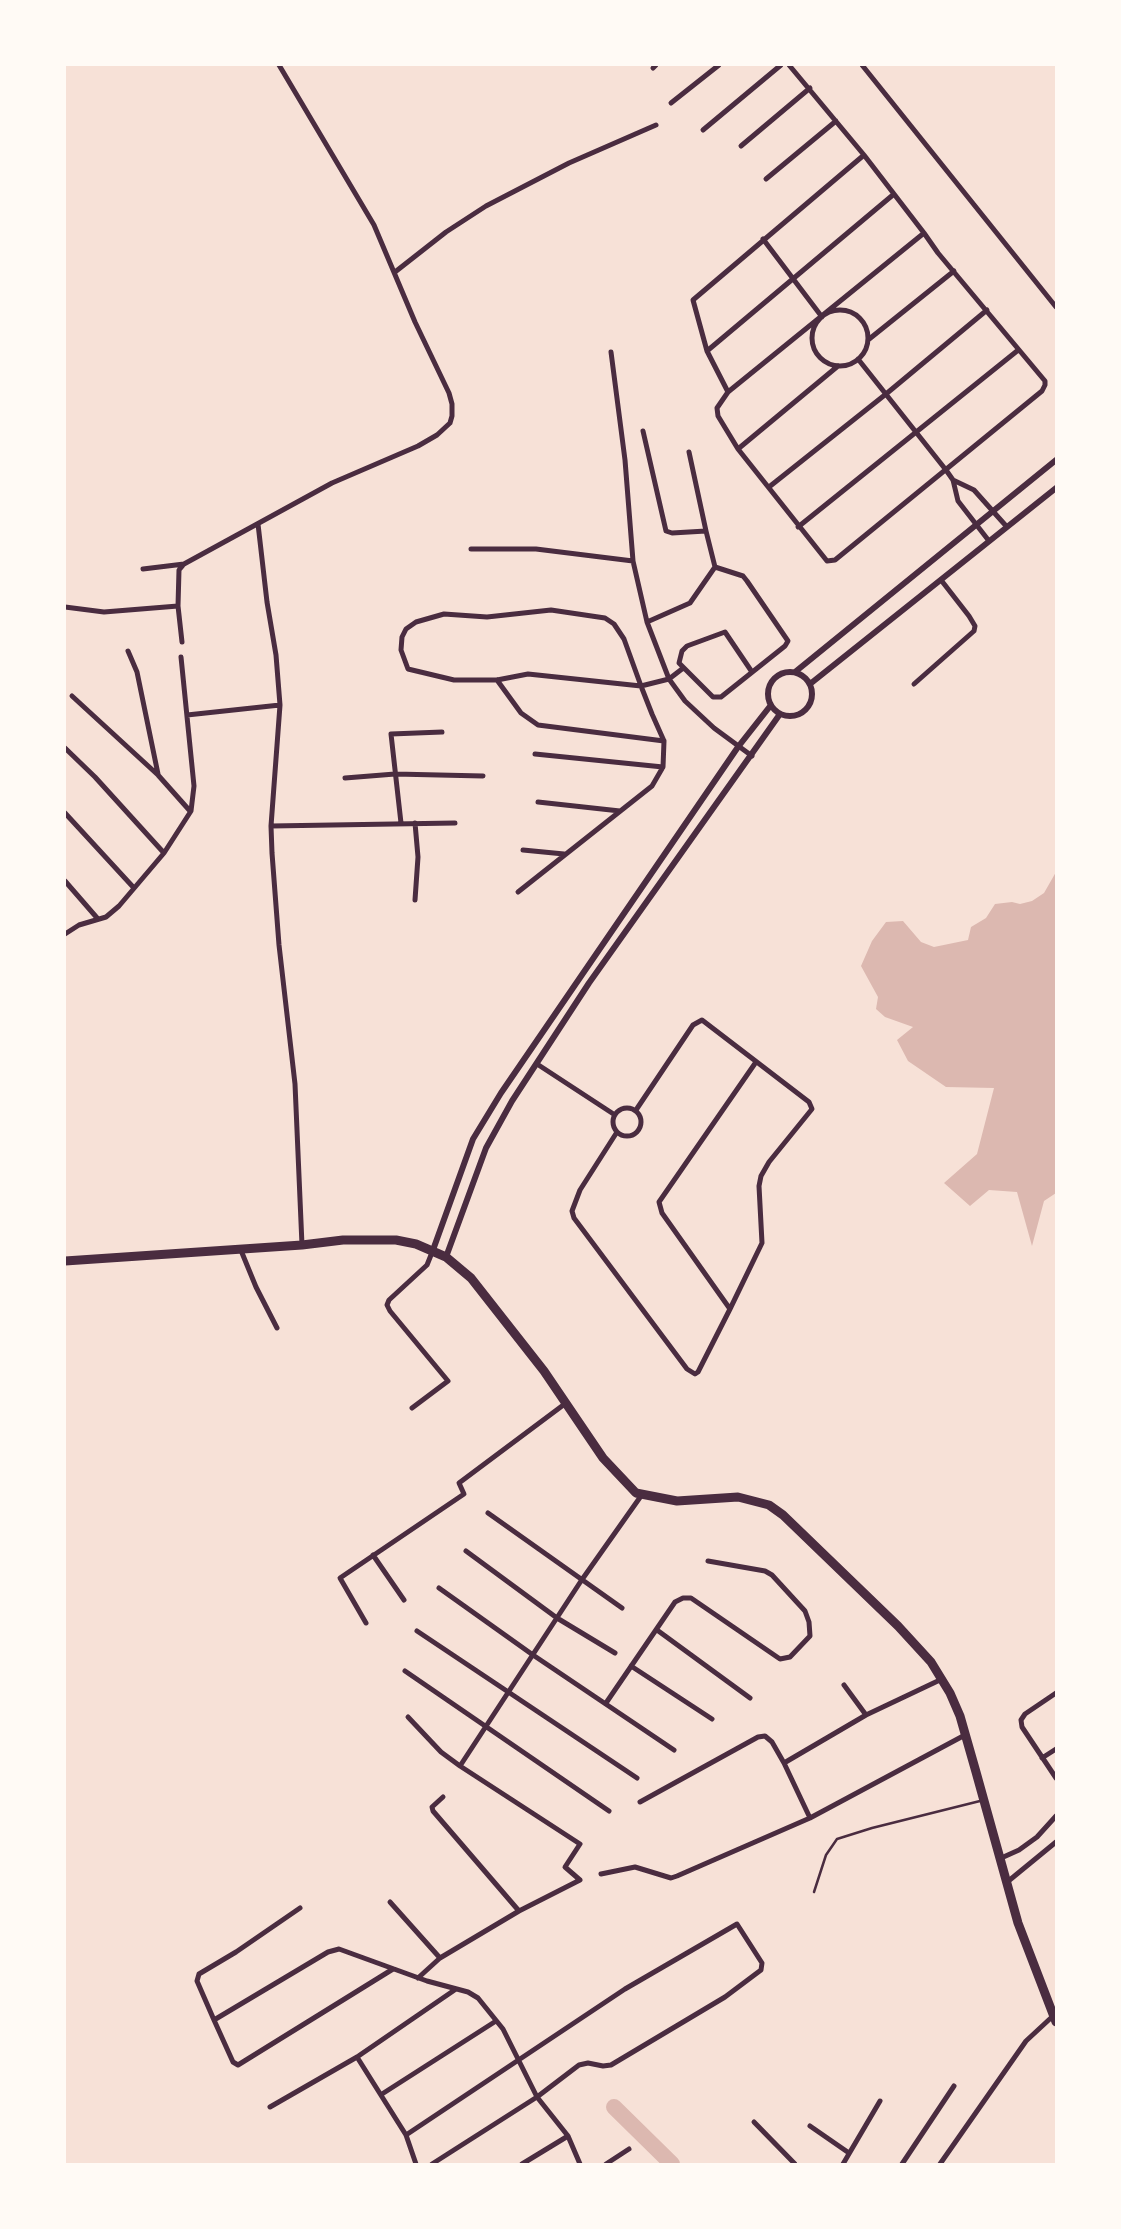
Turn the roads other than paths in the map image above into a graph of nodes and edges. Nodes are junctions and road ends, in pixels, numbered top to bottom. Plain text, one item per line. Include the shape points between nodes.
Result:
1 (279, 65) edge
2 (719, 65) edge
3 (781, 65) edge
4 (789, 65) edge
5 (862, 65) edge
6 (810, 88) junction
7 (671, 103) dead end
8 (836, 121) junction
9 (656, 125) dead end
10 (704, 130) dead end
11 (741, 146) dead end
12 (864, 155) junction
13 (766, 179) dead end
14 (894, 194) junction
15 (924, 233) junction
16 (763, 239) junction
17 (954, 271) junction
18 (395, 272) junction
19 (793, 280) junction
20 (1056, 307) edge
21 (986, 310) junction
22 (821, 316) junction
23 (868, 340) junction
24 (707, 351) junction
25 (1017, 351) junction
26 (611, 352) dead end
27 (858, 359) junction
28 (838, 366) junction
29 (728, 393) junction
30 (886, 394) junction
31 (643, 431) dead end
32 (916, 431) junction
33 (738, 449) junction
34 (689, 452) dead end
35 (1056, 460) edge
36 (946, 470) junction
37 (953, 480) junction
38 (769, 487) junction
39 (1056, 488) edge
40 (995, 512) junction
41 (258, 524) junction
42 (978, 526) junction
43 (798, 527) junction
44 (1007, 527) junction
45 (706, 531) junction
46 (989, 541) junction
47 (471, 549) dead end
48 (633, 561) junction
49 (184, 564) junction
50 (715, 567) junction
51 (143, 569) dead end
52 (941, 580) junction
53 (178, 606) junction
54 (65, 607) edge
55 (646, 622) junction
56 (182, 642) dead end
57 (128, 651) dead end
58 (181, 657) dead end
59 (682, 668) junction
60 (752, 672) junction
61 (796, 673) junction
62 (496, 680) junction
63 (669, 680) junction
64 (810, 684) junction
65 (914, 684) dead end
66 (641, 686) junction
67 (72, 696) dead end
68 (280, 705) junction
69 (771, 705) junction
70 (780, 714) junction
71 (187, 715) junction
72 (442, 732) dead end
73 (664, 741) junction
74 (738, 747) junction
75 (65, 748) edge
76 (536, 754) dead end
77 (752, 756) junction
78 (663, 767) junction
79 (158, 775) junction
80 (395, 775) junction
81 (484, 776) dead end
82 (345, 778) dead end
83 (538, 802) dead end
84 (191, 811) junction
85 (620, 811) junction
86 (65, 813) edge
87 (401, 823) junction
88 (415, 823) junction
89 (455, 823) dead end
90 (271, 826) junction
91 (523, 850) dead end
92 (164, 853) junction
93 (564, 854) junction
94 (65, 881) edge
95 (134, 888) junction
96 (518, 892) dead end
97 (415, 900) dead end
98 (98, 919) junction
99 (65, 934) edge
100 (581, 977) junction
101 (589, 983) junction
102 (539, 1039) junction
103 (548, 1047) junction
104 (756, 1062) junction
105 (537, 1064) junction
106 (503, 1090) junction
107 (515, 1097) junction
108 (635, 1110) junction
109 (615, 1115) junction
110 (617, 1132) junction
111 (302, 1245) junction
112 (240, 1248) junction
113 (433, 1250) junction
114 (446, 1257) junction
115 (65, 1261) edge
116 (730, 1309) junction
117 (277, 1328) dead end
118 (566, 1404) junction
119 (412, 1408) dead end
120 (641, 1496) junction
121 (488, 1513) dead end
122 (467, 1551) dead end
123 (373, 1555) junction
124 (708, 1561) dead end
125 (581, 1581) junction
126 (439, 1588) dead end
127 (404, 1600) dead end
128 (622, 1608) dead end
129 (557, 1618) junction
130 (366, 1623) dead end
131 (657, 1630) junction
132 (416, 1631) dead end
133 (615, 1653) dead end
134 (533, 1656) junction
135 (631, 1666) junction
136 (405, 1671) dead end
137 (942, 1679) junction
138 (844, 1685) dead end
139 (509, 1693) junction
140 (1056, 1693) edge
141 (750, 1698) dead end
142 (606, 1703) junction
143 (866, 1715) junction
144 (408, 1717) dead end
145 (712, 1719) dead end
146 (486, 1729) junction
147 (965, 1735) junction
148 (1056, 1749) edge
149 (674, 1750) dead end
150 (1042, 1758) junction
151 (784, 1763) junction
152 (460, 1766) junction
153 (637, 1778) dead end
154 (1056, 1778) edge
155 (443, 1797) dead end
156 (983, 1800) junction
157 (640, 1802) dead end
158 (608, 1811) dead end
159 (1056, 1816) edge
160 (810, 1818) junction
161 (1056, 1842) edge
162 (999, 1859) junction
163 (601, 1874) dead end
164 (1006, 1883) junction
165 (814, 1892) dead end
166 (390, 1902) dead end
167 (300, 1908) dead end
168 (519, 1911) junction
169 (440, 1958) junction
170 (393, 1969) junction
171 (418, 1978) junction
172 (456, 1989) junction
173 (1055, 2019) edge
174 (214, 2020) junction
175 (496, 2021) junction
176 (357, 2057) junction
177 (519, 2058) junction
178 (954, 2086) dead end
179 (382, 2094) junction
180 (537, 2097) junction
181 (880, 2101) dead end
182 (270, 2107) dead end
183 (754, 2122) dead end
184 (810, 2126) dead end
185 (406, 2135) junction
186 (568, 2136) junction
187 (629, 2148) dead end
188 (849, 2153) junction
189 (416, 2164) edge
190 (432, 2164) edge
191 (522, 2164) edge
192 (580, 2164) edge
193 (606, 2164) edge
194 (795, 2164) edge
195 (843, 2164) edge
196 (902, 2164) edge
197 (940, 2164) edge

1 - 18 street via 364,206
2 - 7 street
3 - 10 street
4 - 6 street
5 - 20 street
6 - 8 street
6 - 11 street
8 - 12 street
8 - 13 street
9 - 18 street via 486,205
12 - 14 street
12 - 16 street
14 - 15 street
14 - 19 street
15 - 17 street
15 - 22 street
16 - 19 street
16 - 24 street via 693,300
17 - 21 street
17 - 23 street
18 - 41 street via 449,393 450,423 418,446 332,483
19 - 22 street
19 - 24 street
21 - 25 street
21 - 30 street
22 - 23 street via 835,310 856,315 866,326
22 - 28 street via 814,329 815,350 824,361
22 - 29 street
23 - 27 street
24 - 29 street
25 - 32 street
25 - 36 street via 1041,378 1042,391
26 - 48 street
27 - 28 street
27 - 30 street
28 - 33 street
29 - 33 street via 717,408 718,416
30 - 32 street
30 - 38 street
31 - 45 street via 666,531
32 - 36 street
32 - 43 street
33 - 38 street
34 - 45 street
35 - 40 street
36 - 37 street
36 - 43 street via 835,560 827,561
37 - 40 street via 974,490
37 - 42 street via 958,501
38 - 43 street
39 - 44 street
40 - 42 street
40 - 44 street
41 - 49 street
41 - 68 street
42 - 46 street
42 - 61 street
44 - 46 street
45 - 50 street
46 - 52 street
47 - 48 street via 536,550
48 - 55 street
49 - 51 street
49 - 53 street via 179,570
50 - 55 street via 690,603
50 - 60 street via 743,576 788,641
52 - 64 street
52 - 65 street via 969,616 974,631
53 - 54 street via 104,612
53 - 56 street
55 - 63 street
57 - 79 street via 137,672
58 - 71 street
59 - 60 street via 716,698
59 - 60 street via 679,657 687,646 725,632
59 - 63 street
61 - 64 street
61 - 69 street via 784,673 771,683
62 - 66 street via 528,674
62 - 66 street via 454,680 408,669 401,650 406,629 444,614 487,617 537,611 605,618 624,639
62 - 73 street via 521,713 538,725
63 - 66 street
63 - 74 street via 685,701
64 - 70 street via 811,698 805,709 794,715
66 - 73 street
67 - 79 street
68 - 71 street
68 - 90 street
69 - 70 street
69 - 74 street
70 - 77 street
71 - 84 street via 194,786
72 - 80 street via 391,734
73 - 78 street
74 - 77 street
74 - 100 street
75 - 92 street
76 - 78 street
77 - 101 street
78 - 85 street via 652,786
79 - 84 street
80 - 81 street
80 - 82 street
80 - 87 street
83 - 85 street
84 - 92 street
85 - 93 street
86 - 95 street
87 - 88 street
87 - 90 street
88 - 89 street
88 - 97 street
90 - 111 street via 295,1084
91 - 93 street
92 - 95 street
93 - 96 street
94 - 98 street
95 - 98 street via 119,906
98 - 99 street
100 - 101 street
100 - 102 street
101 - 103 street
102 - 103 street
102 - 106 street
103 - 105 street
104 - 108 street via 707,1022 696,1022
104 - 116 street via 812,1109 761,1176 762,1243
104 - 116 street via 659,1202 662,1213
105 - 107 street
105 - 109 street
106 - 107 street
106 - 113 street via 473,1139
107 - 114 street via 486,1148
108 - 109 street via 624,1108
108 - 110 street via 641,1124 637,1131 631,1135
109 - 110 street
110 - 116 street via 580,1190 574,1218 691,1373 698,1372
111 - 112 highway
111 - 113 highway via 396,1240
112 - 115 highway
112 - 117 street
113 - 114 highway
113 - 119 street via 427,1265 387,1305 448,1381
114 - 118 highway via 471,1278
118 - 120 highway via 603,1458
118 - 123 street via 459,1483 464,1494
120 - 125 street
120 - 137 highway via 677,1501 738,1497 769,1505 881,1609
121 - 125 street
122 - 129 street
123 - 127 street
123 - 130 street via 340,1578
124 - 131 street via 772,1575 805,1611 810,1636 790,1657 780,1659 691,1598 675,1602
125 - 128 street
125 - 129 street
126 - 134 street
129 - 133 street
129 - 134 street
131 - 135 street
131 - 141 street
132 - 139 street
134 - 139 street
134 - 142 street
135 - 142 street
135 - 145 street
136 - 146 street
137 - 143 street
137 - 147 highway
138 - 143 street
139 - 146 street
139 - 153 street
140 - 150 street via 1021,1720
142 - 149 street
143 - 151 street
144 - 152 street
146 - 152 street
146 - 158 street
147 - 156 highway
147 - 160 street
148 - 150 street
150 - 154 street
151 - 157 street via 769,1738 758,1737
151 - 160 street
152 - 168 street via 580,1845 565,1867 580,1880
155 - 168 street via 433,1811
156 - 162 highway
156 - 165 lane via 837,1839 825,1855
159 - 162 street via 1037,1837
160 - 163 street via 674,1877 635,1867
161 - 164 street
162 - 164 highway
164 - 173 highway
166 - 169 street
167 - 174 street via 199,1974 197,1980
168 - 169 street
169 - 171 street
170 - 171 street
170 - 174 street via 336,1950 328,1952
170 - 174 street via 238,2065
171 - 172 street
172 - 175 street via 478,1998
172 - 176 street
173 - 197 street via 1026,2040
175 - 177 street
175 - 179 street
176 - 179 street
176 - 182 street
177 - 180 street
177 - 180 street via 737,1924 762,1963 761,1970 725,1997 611,2065 579,2065
177 - 185 street
178 - 196 street
179 - 185 street
180 - 186 street
180 - 190 street
181 - 188 street
183 - 194 street
184 - 188 street
185 - 189 street
186 - 191 street
186 - 192 street
187 - 193 street
188 - 195 street

